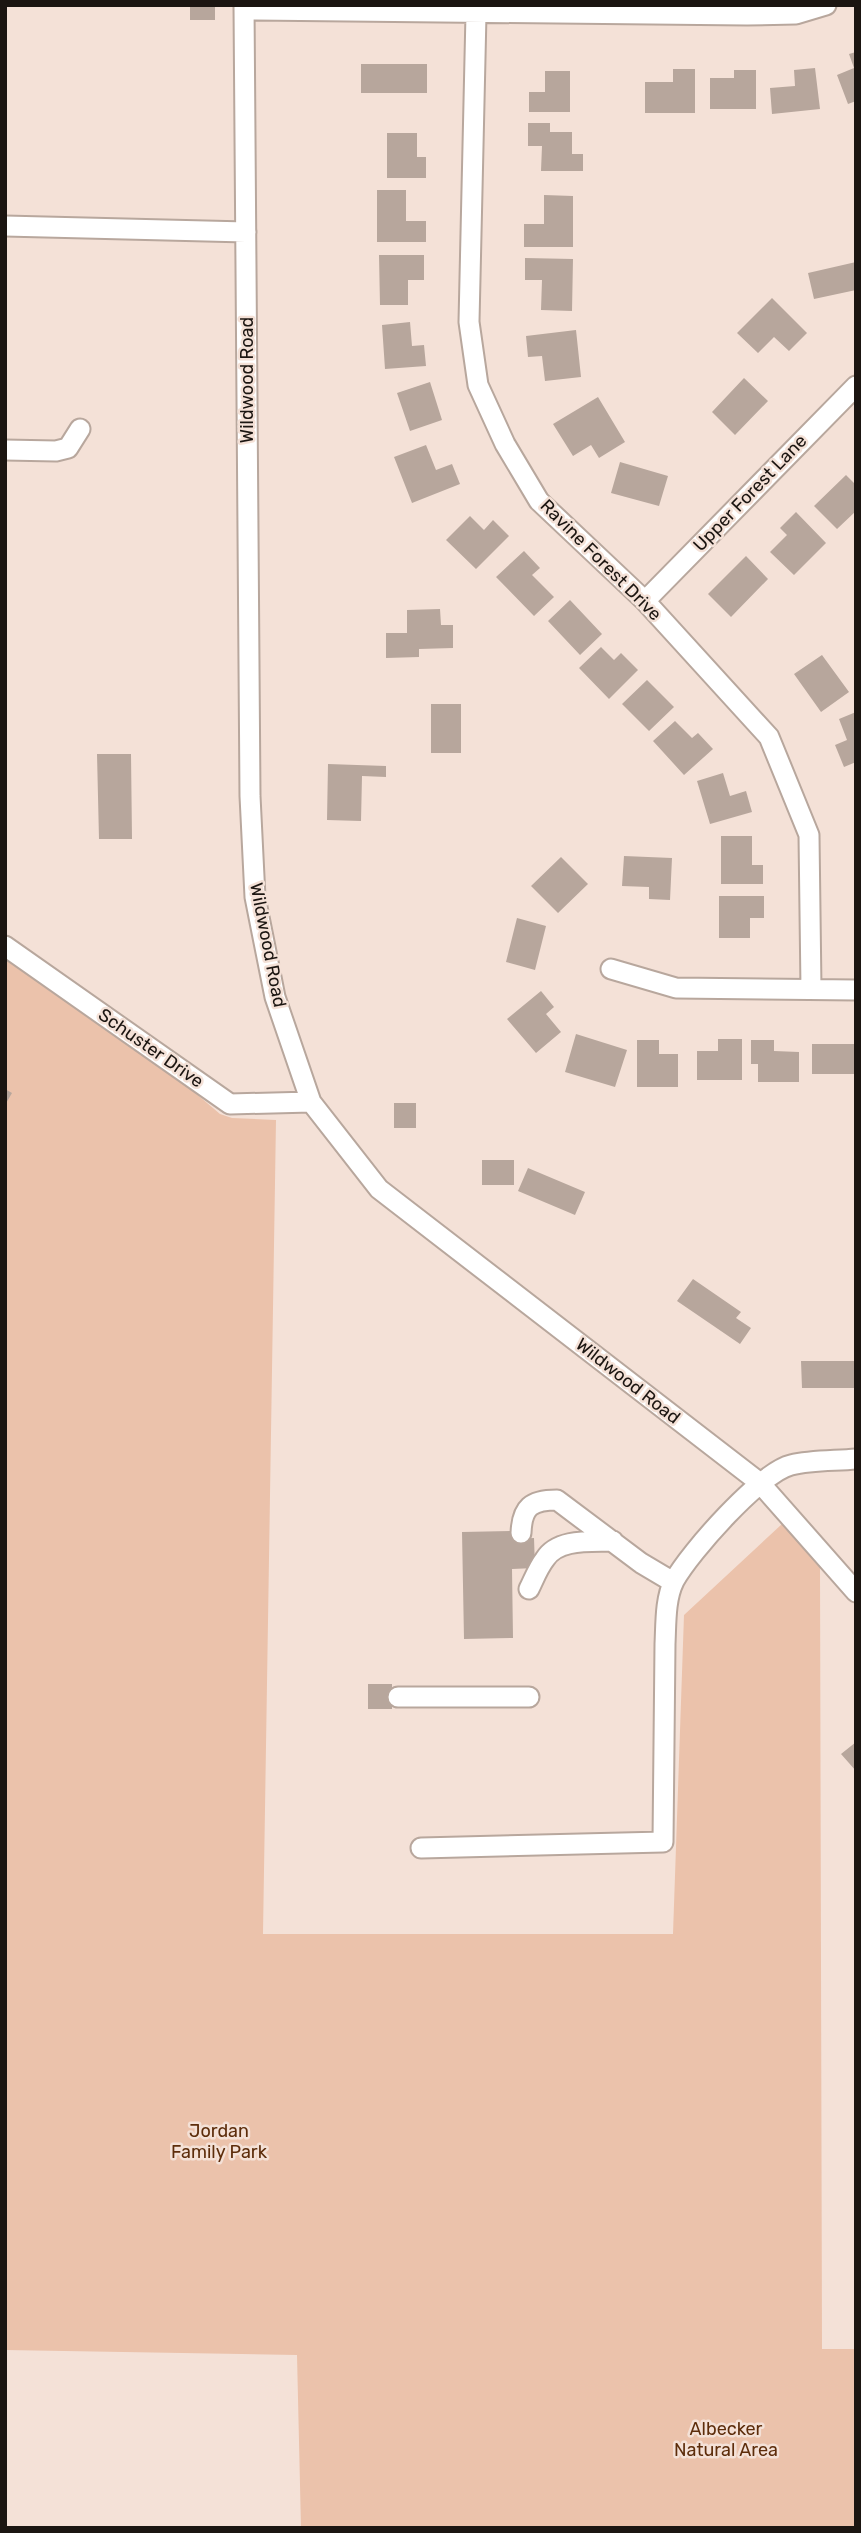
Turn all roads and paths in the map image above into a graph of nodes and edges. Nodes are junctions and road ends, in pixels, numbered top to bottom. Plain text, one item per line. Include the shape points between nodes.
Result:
1 (826, 5) edge
2 (244, 7) edge
3 (476, 13) junction
4 (5, 226) edge
5 (246, 232) junction
6 (856, 386) edge
7 (80, 429) dead end
8 (5, 450) edge
9 (645, 601) junction
10 (5, 946) edge
11 (611, 969) dead end
12 (811, 989) junction
13 (856, 990) edge
14 (311, 1102) junction
15 (856, 1459) edge
16 (760, 1483) junction
17 (521, 1533) dead end
18 (613, 1541) junction
19 (673, 1582) junction
20 (529, 1589) dead end
21 (856, 1592) edge
22 (398, 1697) dead end
23 (529, 1697) dead end
24 (421, 1848) dead end

1 - 3 street via 772,15
2 - 3 street
2 - 5 street, Wildwood Road
3 - 9 street, Ravine Forest Drive via 469,323 478,385 505,444 539,500
4 - 5 street
5 - 14 street, Wildwood Road via 250,796 255,897 275,997
6 - 9 street, Upper Forest Lane
7 - 8 street via 68,448
9 - 12 street, Ravine Forest Drive via 769,737 809,835
10 - 14 street, Schuster Drive via 230,1104
11 - 12 street via 676,988
12 - 13 street
14 - 16 street, Wildwood Road via 379,1189
15 - 16 street via 789,1465
16 - 19 street
16 - 21 street, Wildwood Road
17 - 18 street via 528,1506 557,1500
18 - 19 street
18 - 20 street via 559,1547 546,1557
19 - 24 street via 665,1644 663,1842
22 - 23 street

